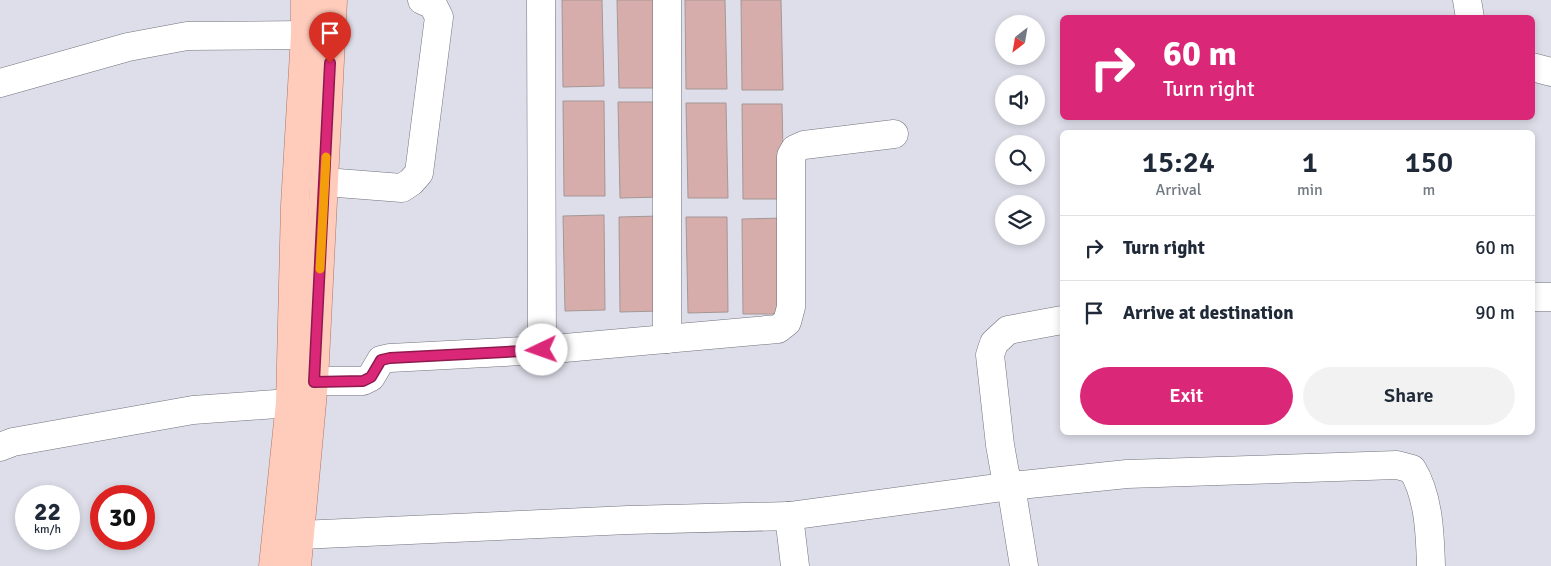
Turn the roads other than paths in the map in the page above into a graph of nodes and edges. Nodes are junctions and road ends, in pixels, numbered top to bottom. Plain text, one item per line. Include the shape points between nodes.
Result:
1 (305, 0) edge
2 (333, 0) edge
3 (422, 0) edge
4 (541, 0) edge
5 (667, 0) edge
6 (1467, 0) edge
7 (1470, 15) edge
8 (305, 35) junction
9 (1535, 68) edge
10 (1551, 72) edge
11 (0, 83) edge
12 (894, 134) dead end
13 (325, 182) junction
14 (1535, 297) edge
15 (1551, 297) edge
16 (1060, 320) edge
17 (667, 339) junction
18 (542, 350) junction
19 (314, 382) junction
20 (290, 403) junction
21 (0, 446) edge
22 (1011, 486) junction
23 (789, 516) junction
24 (300, 535) junction
25 (273, 566) edge
26 (297, 566) edge
27 (795, 566) edge
28 (1024, 566) edge
29 (1431, 566) edge

1 - 8 main road
2 - 13 main road
3 - 13 street via 433,5 439,16 419,173 402,188
4 - 18 street
5 - 17 street
6 - 7 street
8 - 11 street via 187,36 128,47
8 - 20 main road via 295,205
9 - 10 street
12 - 17 street via 804,145 791,156 791,308 787,322 778,329
13 - 19 main road
14 - 15 street
16 - 22 street via 1008,330 994,343 990,354 1004,473
17 - 18 street
18 - 19 street via 390,358 381,360 371,377 363,381
19 - 24 main road
20 - 21 street via 194,410
20 - 25 main road
22 - 23 street
22 - 28 street
22 - 29 street via 1127,474 1397,465 1412,469 1420,481
23 - 24 street
23 - 27 street
24 - 26 main road

